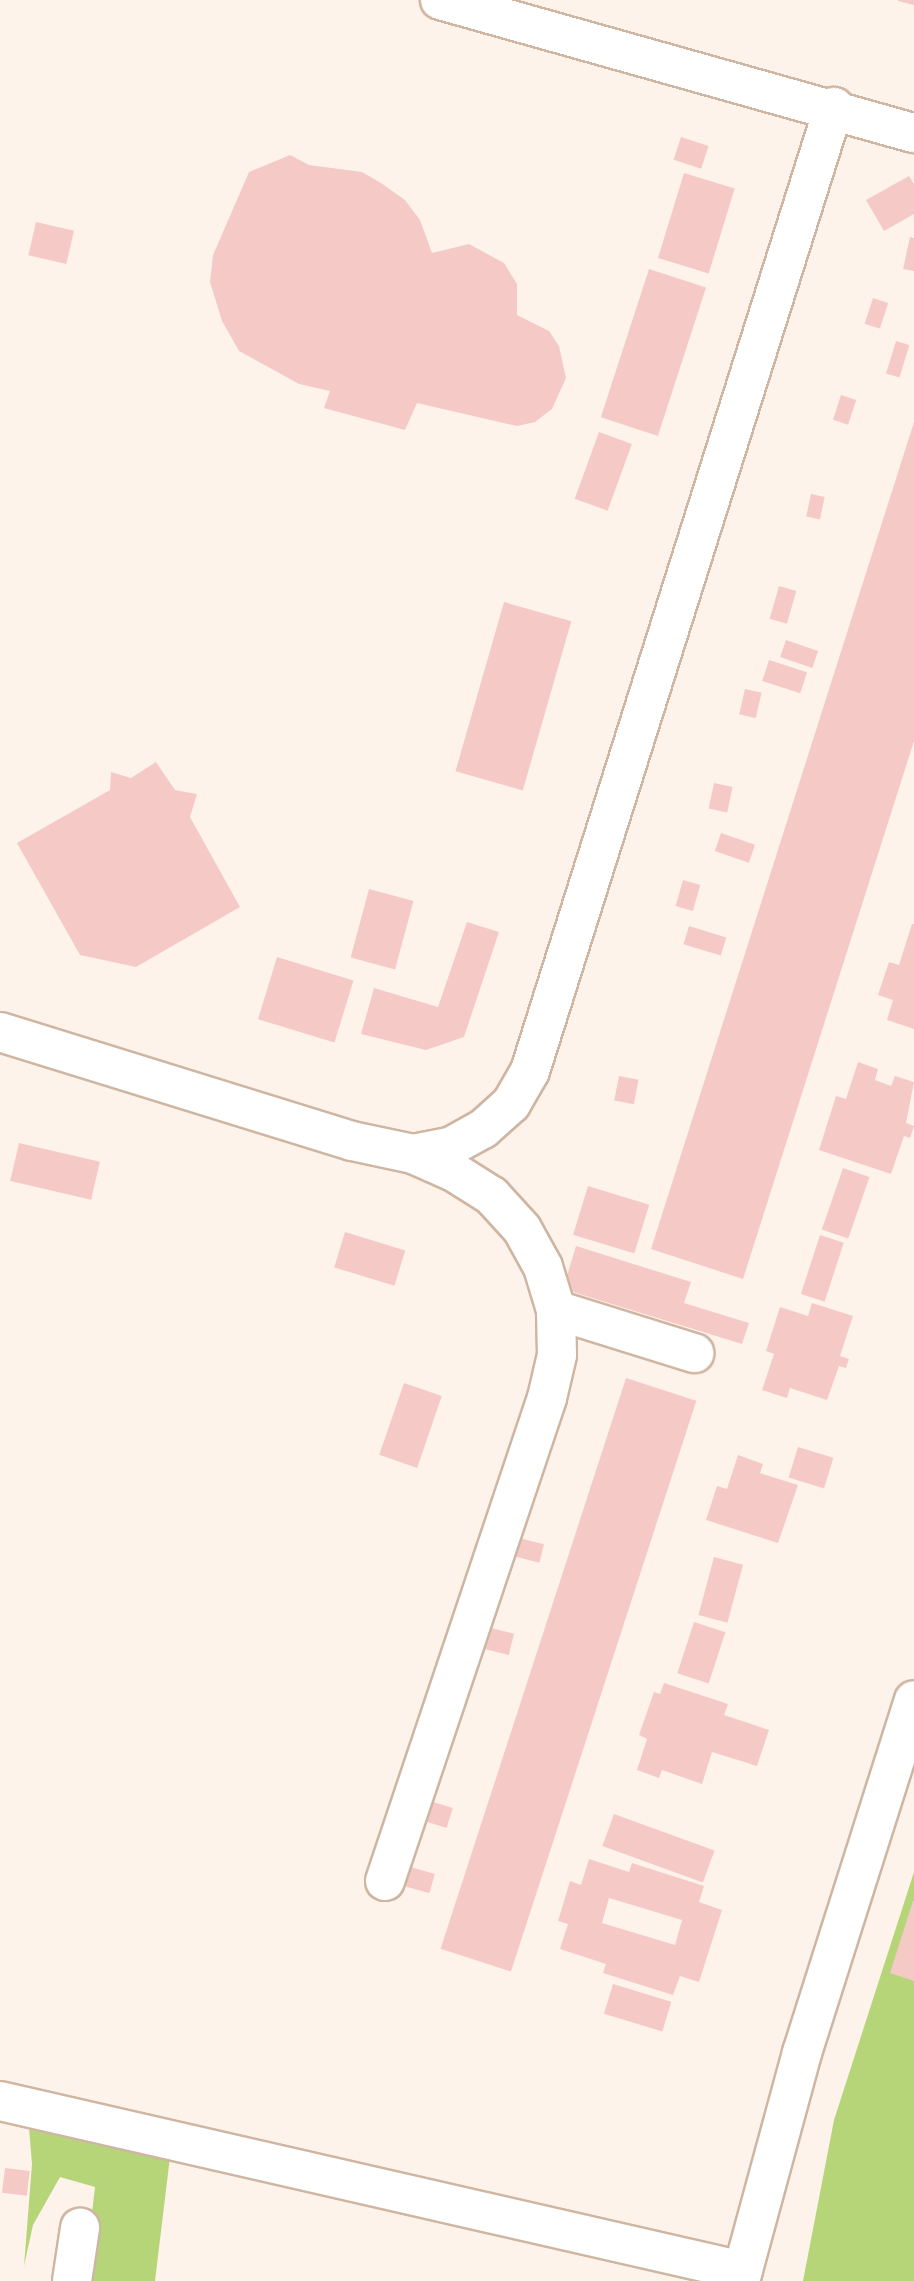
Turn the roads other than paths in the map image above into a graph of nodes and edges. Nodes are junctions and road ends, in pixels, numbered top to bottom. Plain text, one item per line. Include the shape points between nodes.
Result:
1 (440, 0) edge
2 (834, 107) junction
3 (914, 133) edge
4 (0, 1032) edge
5 (413, 1154) junction
6 (556, 1310) junction
7 (694, 1353) dead end
8 (914, 1700) edge
9 (385, 1881) dead end
10 (0, 2101) edge
11 (80, 2228) dead end
12 (741, 2276) edge
13 (72, 2281) edge

1 - 2 street
2 - 3 street
2 - 5 street via 530,1071 511,1104 483,1129 450,1147
4 - 5 street via 352,1142
5 - 6 street via 492,1196 522,1229 544,1267
6 - 7 street
6 - 9 street via 557,1355 547,1398
8 - 12 street via 803,2053
10 - 12 street
11 - 13 street

